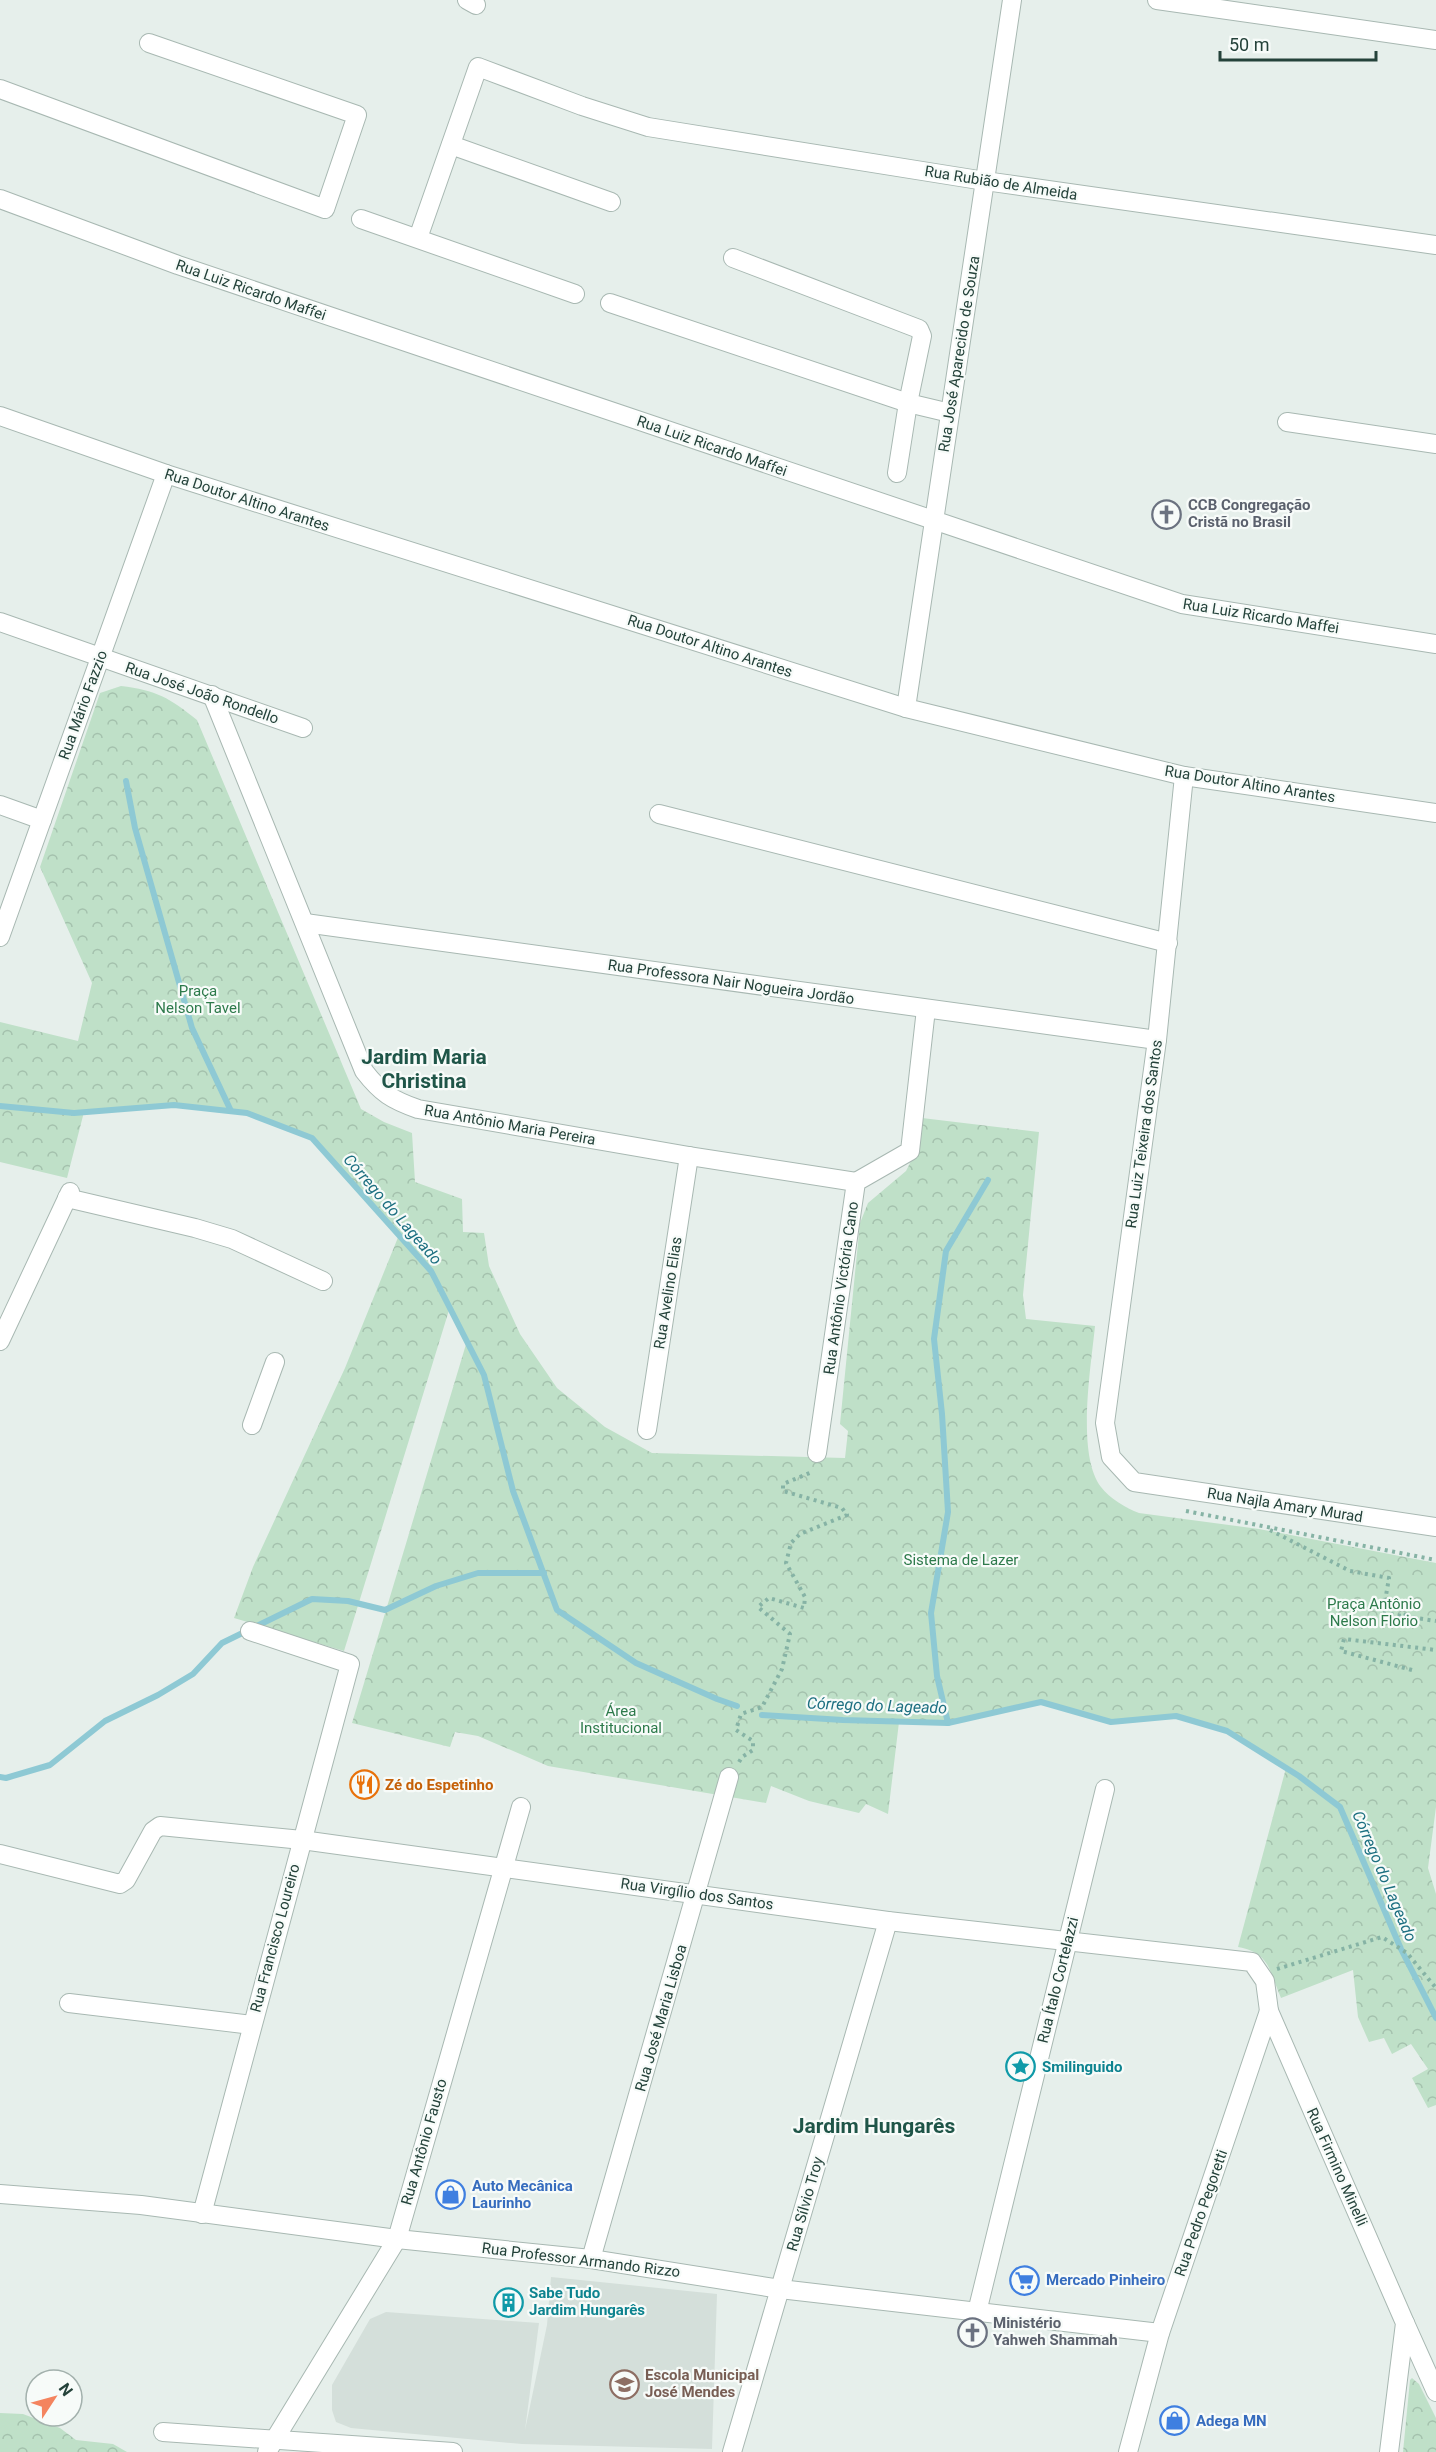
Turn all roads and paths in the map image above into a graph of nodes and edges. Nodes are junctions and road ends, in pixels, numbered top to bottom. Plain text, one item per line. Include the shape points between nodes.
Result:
1 (1012, 0) edge
2 (1157, 0) edge
3 (1436, 39) edge
4 (149, 43) dead end
5 (0, 89) edge
6 (451, 145) junction
7 (985, 181) junction
8 (0, 199) edge
9 (611, 202) dead end
10 (361, 219) dead end
11 (418, 238) junction
12 (1436, 245) edge
13 (733, 258) dead end
14 (574, 294) dead end
15 (610, 303) dead end
16 (908, 403) junction
17 (950, 413) junction
18 (0, 416) edge
19 (1287, 422) dead end
20 (1436, 444) edge
21 (897, 473) dead end
22 (166, 474) junction
23 (934, 522) junction
24 (0, 622) edge
25 (1436, 644) edge
26 (100, 657) junction
27 (212, 695) junction
28 (906, 708) junction
29 (303, 728) dead end
30 (1184, 776) junction
31 (0, 805) edge
32 (1436, 813) edge
33 (659, 814) dead end
34 (42, 820) junction
35 (305, 923) junction
36 (0, 937) edge
37 (1168, 943) junction
38 (926, 1009) junction
39 (1156, 1040) junction
40 (689, 1156) junction
41 (856, 1182) junction
42 (323, 1281) dead end
43 (7, 1307) edge
44 (0, 1341) edge
45 (275, 1362) dead end
46 (252, 1425) dead end
47 (647, 1430) dead end
48 (819, 1461) joint
49 (1134, 1482) joint
50 (1177, 1509) dead end
51 (1264, 1527) junction
52 (1436, 1527) edge
53 (1436, 1560) edge
54 (1410, 1604) dead end
55 (1406, 1616) junction
56 (1436, 1621) edge
57 (250, 1631) dead end
58 (1436, 1650) edge
59 (1412, 1670) dead end
60 (729, 1777) joint
61 (1105, 1789) dead end
62 (521, 1807) dead end
63 (302, 1840) junction
64 (0, 1854) edge
65 (505, 1867) junction
66 (697, 1895) junction
67 (888, 1922) junction
68 (1068, 1942) junction
69 (1262, 1974) junction
70 (1436, 1988) edge
71 (69, 2003) dead end
72 (1269, 2011) junction
73 (252, 2025) junction
74 (0, 2194) edge
75 (202, 2214) junction
76 (397, 2239) junction
77 (591, 2259) junction
78 (780, 2289) junction
79 (977, 2312) junction
80 (1405, 2323) junction
81 (1160, 2333) junction
82 (1436, 2392) edge
83 (163, 2432) dead end
84 (271, 2446) edge
85 (453, 2452) edge
86 (732, 2452) edge
87 (1128, 2452) edge
88 (1389, 2452) edge

1 - 7 street, Rua José Aparecido de Souza
2 - 3 street
4 - 5 street via 357,115 325,209
6 - 7 street, Rua Rubião de Almeida via 478,67 648,127
6 - 9 street
6 - 11 street
7 - 12 street, Rua Rubião de Almeida
7 - 17 street, Rua José Aparecido de Souza
8 - 23 street, Rua Luiz Ricardo Maffei via 178,266
10 - 11 street
11 - 14 street
13 - 16 street via 920,329 922,336
15 - 16 street
16 - 17 street
16 - 21 street
17 - 23 street, Rua José Aparecido de Souza
18 - 22 street, Rua Doutor Altino Arantes
19 - 20 street
22 - 26 street, Rua Mário Fazzio
22 - 28 street, Rua Doutor Altino Arantes
23 - 25 street, Rua Luiz Ricardo Maffei via 1182,604
23 - 28 street, Rua José Aparecido de Souza
24 - 26 street, Rua José João Rondello
26 - 27 street, Rua José João Rondello
26 - 34 street, Rua Mário Fazzio
27 - 29 street, Rua José João Rondello
27 - 35 street, Rua Antônio Maria Pereira
28 - 30 street, Rua Doutor Altino Arantes
30 - 32 street, Rua Doutor Altino Arantes
30 - 37 street, Rua Luiz Teixeira dos Santos
31 - 34 street
33 - 37 street
34 - 36 street, Rua Mário Fazzio
35 - 38 street, Rua Professora Nair Nogueira Jordão
35 - 40 street, Rua Antônio Maria Pereira via 364,1071 376,1087 394,1100 418,1109
37 - 39 street, Rua Luiz Teixeira dos Santos
38 - 39 street, Rua Professora Nair Nogueira Jordão
38 - 41 street, Rua Antônio Victória Cano via 910,1150
39 - 49 street, Rua Luiz Teixeira dos Santos via 1105,1423 1111,1457
40 - 41 street, Rua Antônio Maria Pereira
40 - 47 street, Rua Avelino Elias
41 - 48 street, Rua Antônio Victória Cano
42 - 43 street via 232,1239 69,1195
43 - 44 street
45 - 46 street
48 - 60 path via 783,1484 783,1491 842,1508 847,1515 800,1534 791,1543 786,1563 805,1597 804,1608 769,1598 758,1607 790,1634 782,1670 762,1707 741,1714 736,1730 753,1741 753,1750 742,1757
49 - 52 street, Rua Najla Amary Murad
50 - 51 path
51 - 53 path
51 - 55 path via 1350,1571 1389,1578 1383,1612
54 - 55 path
55 - 56 path
57 - 63 street, Rua Francisco Loureiro via 350,1664
58 - 59 path via 1344,1639 1341,1651
60 - 66 street, Rua José Maria Lisboa
61 - 68 street, Rua Ítalo Cortelazzi
62 - 65 street, Rua Antônio Fausto
63 - 64 street, Rua Virgílio dos Santos via 160,1826 120,1884
63 - 65 street, Rua Virgílio dos Santos
63 - 73 street, Rua Francisco Loureiro
65 - 66 street, Rua Virgílio dos Santos
65 - 76 street, Rua Antônio Fausto
66 - 67 street, Rua Virgílio dos Santos
66 - 77 street, Rua José Maria Lisboa
67 - 68 street, Rua Virgílio dos Santos
67 - 78 street, Rua Sílvio Troy
68 - 69 street, Rua Virgílio dos Santos via 1237,1959 1252,1962
68 - 79 street, Rua Ítalo Cortelazzi
69 - 70 path via 1382,1936 1407,1953
69 - 72 street
71 - 73 street
72 - 80 street, Rua Firmino Minelli
72 - 81 street, Rua Pedro Pegoretti
73 - 75 street, Rua Francisco Loureiro
74 - 75 street, Rua Professor Armando Rizzo
75 - 76 street, Rua Professor Armando Rizzo
76 - 77 street, Rua Professor Armando Rizzo
76 - 84 street, Rua Antônio Fausto
77 - 78 street, Rua Professor Armando Rizzo
78 - 79 street, Rua Professor Armando Rizzo
78 - 86 street, Rua Sílvio Troy
79 - 81 street, Rua Professor Armando Rizzo
80 - 82 street, Rua Firmino Minelli
80 - 88 street
81 - 87 street, Rua Pedro Pegoretti
83 - 84 street
84 - 85 street

